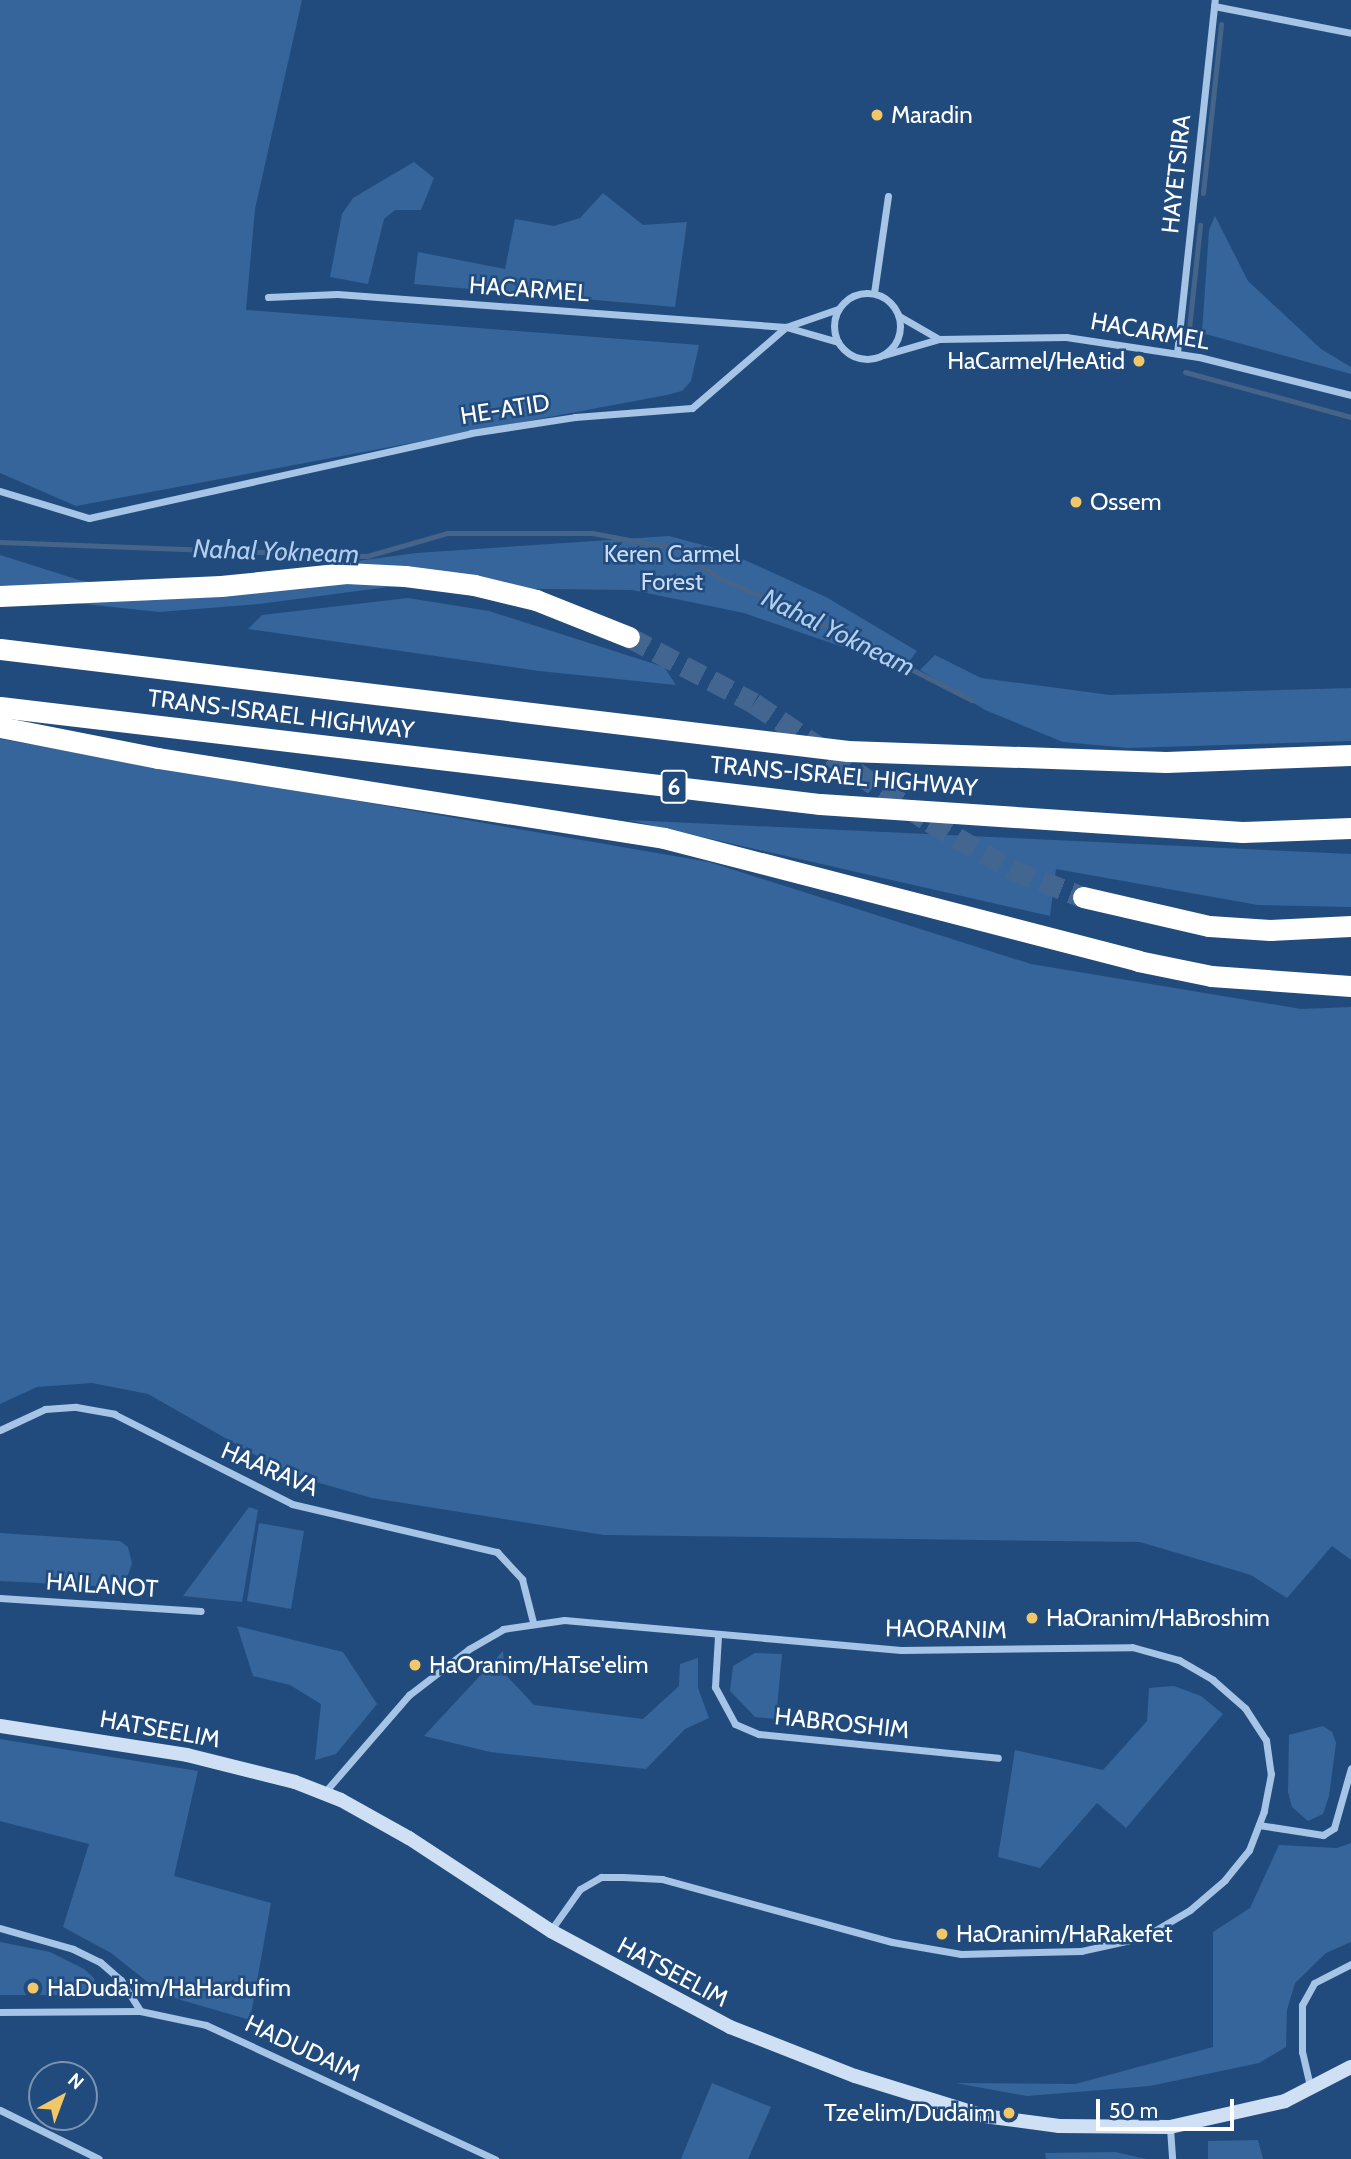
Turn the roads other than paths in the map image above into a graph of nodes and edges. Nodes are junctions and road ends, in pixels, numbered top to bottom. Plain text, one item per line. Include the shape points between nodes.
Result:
1 (1214, 3) edge
2 (1351, 33) edge
3 (888, 196) dead end
4 (874, 293) junction
5 (268, 297) dead end
6 (838, 309) junction
7 (899, 316) junction
8 (786, 327) junction
9 (939, 339) junction
10 (838, 342) junction
11 (1177, 353) junction
12 (884, 355) junction
13 (1351, 395) edge
14 (0, 491) edge
15 (0, 596) edge
16 (629, 637) tunnel mouth
17 (0, 649) edge
18 (0, 707) edge
19 (0, 727) edge
20 (1351, 755) edge
21 (1351, 828) edge
22 (1083, 897) tunnel mouth
23 (1351, 926) edge
24 (1351, 986) edge
25 (0, 1430) edge
26 (0, 1598) edge
27 (201, 1611) dead end
28 (533, 1622) junction
29 (718, 1636) junction
30 (0, 1726) edge
31 (998, 1758) dead end
32 (1351, 1768) edge
33 (324, 1793) junction
34 (1259, 1825) junction
35 (0, 1928) edge
36 (551, 1931) junction
37 (1351, 1964) edge
38 (140, 2011) junction
39 (0, 2012) edge
40 (1351, 2067) edge
41 (1310, 2086) junction
42 (0, 2110) edge
43 (1170, 2127) junction
44 (99, 2159) edge
45 (495, 2159) edge
46 (1172, 2159) edge

1 - 2 street
1 - 11 street, HAYETSIRA
3 - 4 street
4 - 6 street via 855,294
4 - 7 street via 885,298
5 - 8 street, HACARMEL via 337,294
6 - 8 street, HACARMEL
6 - 10 street via 834,320
7 - 9 street
7 - 12 street via 898,338
8 - 10 street, HACARMEL
8 - 14 street, HE-ATID via 692,408 575,417 471,433 89,518
9 - 11 street, HACARMEL via 1066,337
9 - 12 street, HACARMEL
10 - 12 street via 855,357
11 - 13 street, HACARMEL
15 - 16 highway via 220,586 346,573 405,576 474,585 536,600
17 - 20 highway, TRANS-ISRAEL HIGHWAY via 848,751 1166,762
18 - 21 highway, TRANS-ISRAEL HIGHWAY / 6 via 820,804 1242,832
19 - 24 highway via 158,758 664,838 1211,976
22 - 23 highway via 1209,926 1270,930
25 - 28 street, HAARAVA via 45,1409 76,1407 114,1414 292,1504 497,1552 522,1579
26 - 27 street, HAILANOT
28 - 29 street, HAORANIM via 564,1620
28 - 33 street, HAORANIM via 485,1639 419,1686
29 - 31 street, HABROSHIM via 715,1687 736,1724 759,1734
29 - 34 street, HAORANIM via 914,1650 1132,1647 1179,1660 1245,1707 1266,1740 1271,1774
30 - 33 street, HATSEELIM via 187,1755
32 - 34 street via 1335,1828 1323,1835
33 - 36 street, HATSEELIM via 409,1838
34 - 36 street, HAORANIM via 1249,1850 1225,1880 1190,1910 1144,1937 1081,1951 961,1954 892,1942 662,1879 623,1877 601,1878 580,1889
35 - 38 street via 73,1948 100,1962 121,1980
36 - 43 street, HATSEELIM via 730,2027 796,2056 923,2099 984,2116 1059,2126
37 - 41 street via 1314,1983 1302,2005 1302,2052
38 - 39 street, HADUDAIM
38 - 45 street, HADUDAIM via 206,2025
40 - 41 street, HATSEELIM
41 - 43 street, HATSEELIM via 1285,2101
42 - 44 street
43 - 46 street

